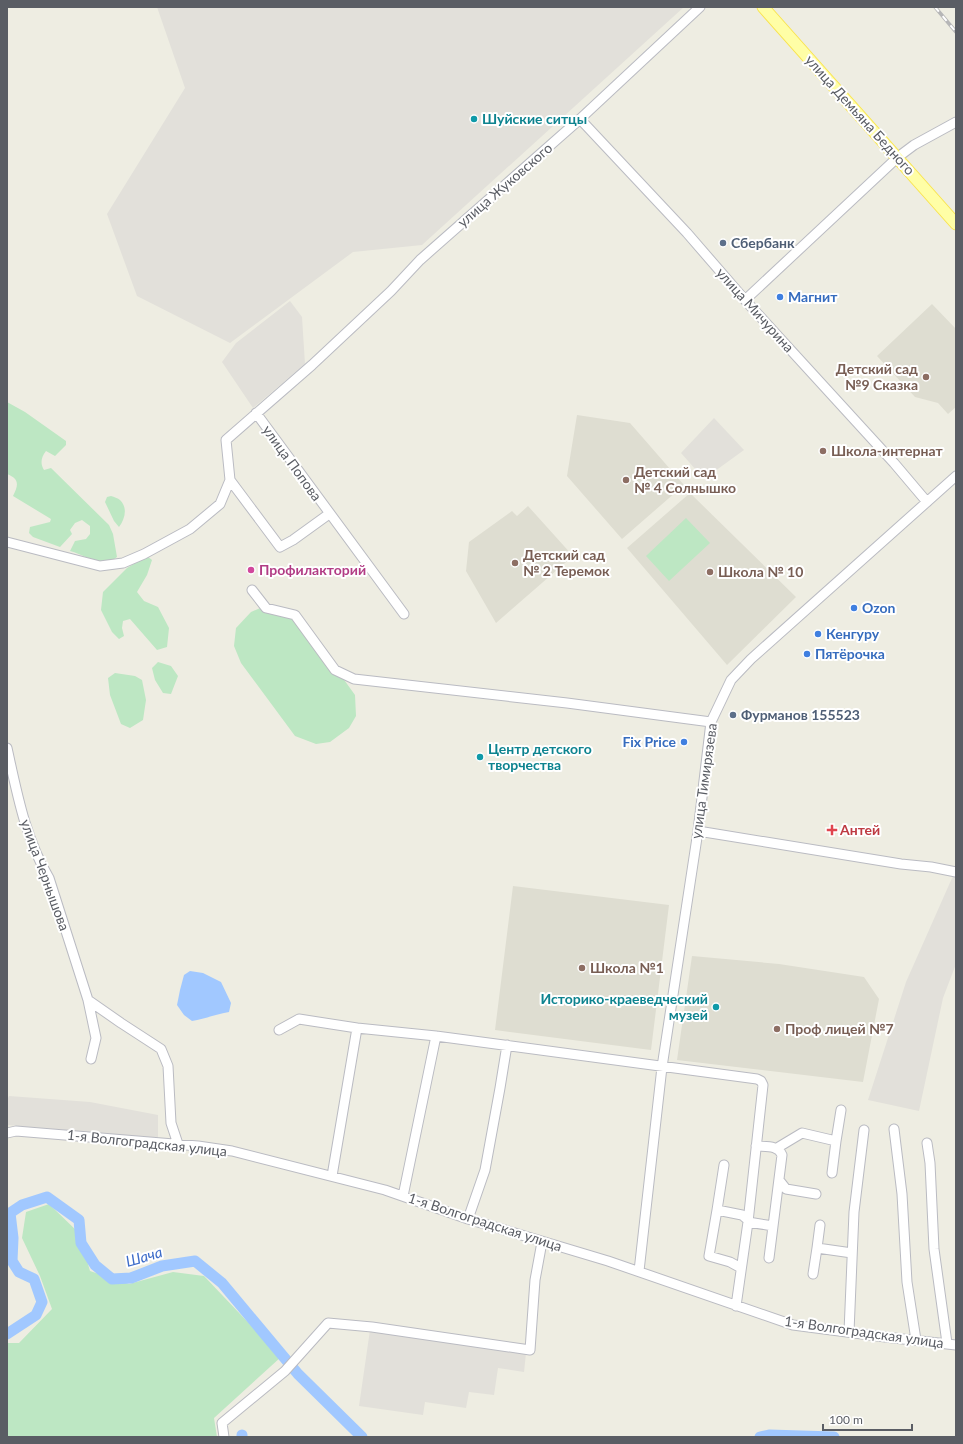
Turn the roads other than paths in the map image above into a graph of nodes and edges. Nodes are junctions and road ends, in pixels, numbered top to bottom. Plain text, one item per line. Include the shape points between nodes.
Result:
1 (700, 7) edge
2 (763, 7) edge
3 (580, 119) junction
4 (956, 122) edge
5 (898, 157) junction
6 (956, 224) edge
7 (745, 300) junction
8 (256, 413) junction
9 (956, 476) edge
10 (230, 480) junction
11 (928, 502) junction
12 (329, 514) junction
13 (7, 542) edge
14 (252, 590) dead end
15 (404, 614) dead end
16 (711, 722) junction
17 (7, 748) edge
18 (698, 831) junction
19 (956, 872) edge
20 (88, 1000) junction
21 (357, 1028) junction
22 (279, 1030) dead end
23 (436, 1036) junction
24 (507, 1045) junction
25 (91, 1059) dead end
26 (662, 1067) junction
27 (841, 1110) dead end
28 (894, 1129) dead end
29 (864, 1130) dead end
30 (7, 1133) edge
31 (836, 1141) junction
32 (928, 1143) dead end
33 (178, 1144) junction
34 (756, 1146) junction
35 (776, 1148) junction
36 (724, 1165) dead end
37 (832, 1173) dead end
38 (332, 1176) junction
39 (779, 1180) junction
40 (816, 1194) dead end
41 (403, 1196) junction
42 (717, 1210) junction
43 (468, 1219) junction
44 (748, 1221) junction
45 (820, 1225) dead end
46 (773, 1226) junction
47 (542, 1242) junction
48 (817, 1248) junction
49 (852, 1253) junction
50 (769, 1258) dead end
51 (741, 1268) junction
52 (639, 1271) junction
53 (813, 1274) dead end
54 (736, 1306) junction
55 (849, 1332) junction
56 (916, 1340) junction
57 (951, 1344) edge
58 (224, 1437) edge

1 - 3 street, улица Жуковского
2 - 5 main road, улица Демьяна Бедного
3 - 7 street, улица Мичурина via 687,233
3 - 8 street, улица Жуковского via 420,260 391,291 312,365
4 - 5 street via 914,144
5 - 6 main road, улица Демьяна Бедного
5 - 7 street
7 - 11 street, улица Мичурина
8 - 10 street, улица Жуковского via 226,440
8 - 12 street, улица Попова
9 - 11 street, улица Тимирязева
10 - 12 street, улица Попова via 280,547
10 - 13 street via 220,504 190,529 123,563 100,566
11 - 16 street, улица Тимирязева via 730,680
12 - 15 street, улица Попова
14 - 16 street via 266,608 295,615 335,670 354,679
16 - 18 street, улица Тимирязева
17 - 20 street, улица Чернышова via 21,810 38,860 49,878
18 - 19 street
18 - 26 street, улица Тимирязева
20 - 25 street, улица Чернышова via 96,1038
20 - 33 street via 161,1050 168,1066 171,1123
21 - 22 street via 299,1019
21 - 23 street
21 - 38 street
23 - 24 street
23 - 41 street
24 - 26 street
24 - 43 street via 484,1170
26 - 34 street via 761,1081 763,1085
26 - 52 street, улица Тимирязева
27 - 31 street
28 - 56 street via 902,1194 907,1282
29 - 49 street
30 - 33 street, 1-я Волгоградская улица via 16,1131
31 - 35 street via 802,1133
31 - 37 street
32 - 57 street via 934,1249
33 - 38 street, 1-я Волгоградская улица via 232,1151
34 - 35 street
34 - 44 street
35 - 39 street via 782,1155
36 - 42 street
38 - 41 street, 1-я Волгоградская улица
39 - 40 street via 786,1190
39 - 46 street
41 - 43 street, 1-я Волгоградская улица
42 - 44 street via 742,1215
42 - 51 street via 709,1256
43 - 47 street, 1-я Волгоградская улица
44 - 46 street
44 - 51 street
45 - 48 street
46 - 50 street
47 - 52 street, 1-я Волгоградская улица
47 - 58 street via 535,1280 530,1350 328,1323 285,1371 222,1422
48 - 49 street
48 - 53 street
49 - 55 street
51 - 54 street
52 - 54 street, 1-я Волгоградская улица
54 - 55 street, 1-я Волгоградская улица via 793,1324
55 - 56 street, 1-я Волгоградская улица
56 - 57 street, 1-я Волгоградская улица

